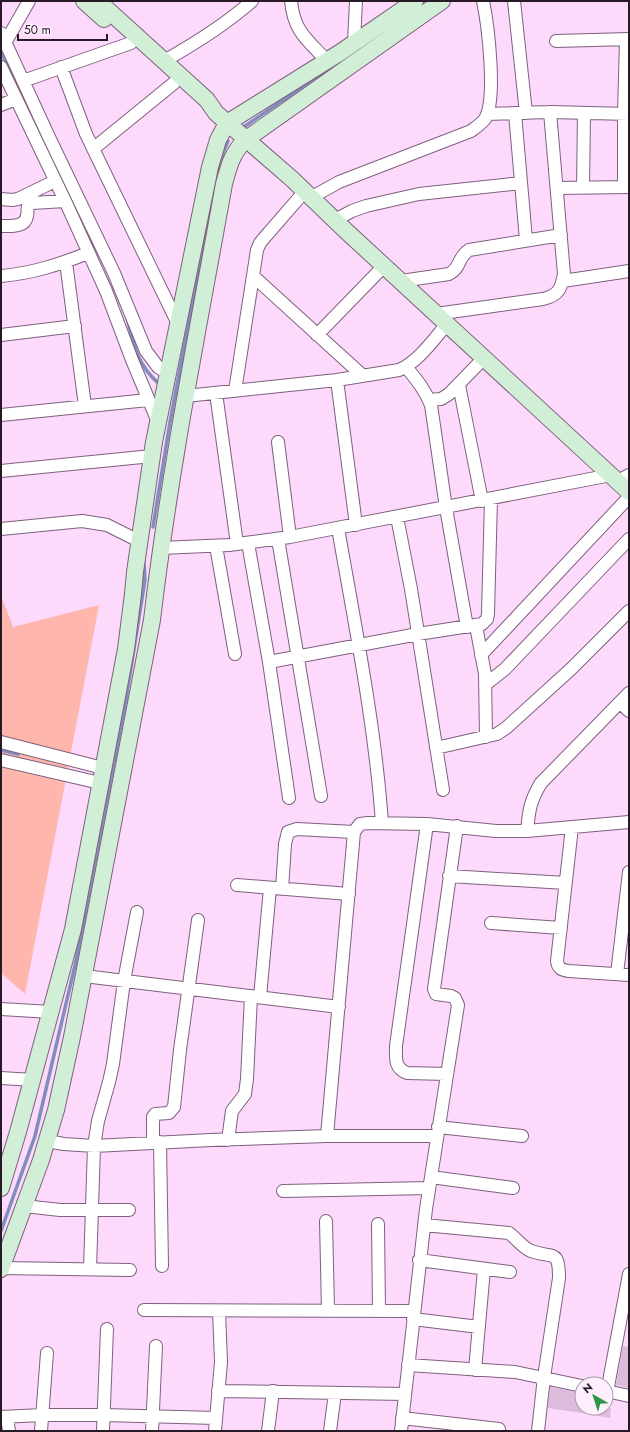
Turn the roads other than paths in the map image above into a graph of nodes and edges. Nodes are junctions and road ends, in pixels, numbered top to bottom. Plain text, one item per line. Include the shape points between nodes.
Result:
1 (29, 1) edge
2 (84, 1) edge
3 (98, 1) edge
4 (252, 1) edge
5 (291, 1) edge
6 (356, 1) edge
7 (416, 1) edge
8 (442, 1) edge
9 (483, 1) edge
10 (514, 1) edge
11 (3, 38) edge
12 (628, 39) edge
13 (556, 41) dead end
14 (131, 43) junction
15 (354, 43) junction
16 (327, 60) junction
17 (164, 61) junction
18 (1, 67) edge
19 (61, 67) junction
20 (23, 81) junction
21 (174, 82) junction
22 (16, 99) junction
23 (1, 105) edge
24 (550, 112) junction
25 (521, 113) junction
26 (584, 113) junction
27 (487, 114) junction
28 (626, 114) edge
29 (221, 118) junction
30 (245, 140) junction
31 (93, 149) junction
32 (55, 180) junction
33 (521, 183) junction
34 (583, 187) junction
35 (626, 187) edge
36 (557, 188) junction
37 (308, 194) junction
38 (1, 200) edge
39 (65, 201) junction
40 (335, 220) junction
41 (1, 226) edge
42 (561, 235) junction
43 (526, 240) junction
44 (88, 253) junction
45 (66, 262) junction
46 (384, 266) junction
47 (629, 271) edge
48 (1, 276) edge
49 (253, 276) junction
50 (401, 281) junction
51 (563, 281) junction
52 (442, 319) junction
53 (178, 324) junction
54 (74, 326) junction
55 (1, 334) edge
56 (317, 334) junction
57 (484, 358) junction
58 (406, 367) junction
59 (168, 373) junction
60 (363, 376) junction
61 (337, 380) junction
62 (459, 385) junction
63 (235, 391) junction
64 (216, 392) junction
65 (186, 396) junction
66 (148, 400) junction
67 (429, 400) junction
68 (85, 406) junction
69 (1, 415) edge
70 (158, 422) junction
71 (278, 442) dead end
72 (152, 456) junction
73 (1, 471) edge
74 (622, 481) edge
75 (629, 497) edge
76 (487, 500) junction
77 (446, 508) junction
78 (397, 517) junction
79 (356, 525) junction
80 (1, 528) edge
81 (338, 528) junction
82 (284, 538) junction
83 (629, 539) edge
84 (139, 541) junction
85 (243, 543) junction
86 (216, 546) junction
87 (161, 548) junction
88 (629, 611) edge
89 (472, 626) junction
90 (418, 634) junction
91 (358, 646) junction
92 (235, 654) dead end
93 (481, 655) junction
94 (298, 656) junction
95 (269, 662) junction
96 (486, 684) junction
97 (629, 692) edge
98 (620, 702) junction
99 (629, 711) edge
100 (486, 737) junction
101 (1, 742) edge
102 (436, 748) junction
103 (1, 760) edge
104 (101, 775) junction
105 (443, 790) dead end
106 (321, 796) dead end
107 (289, 798) dead end
108 (629, 822) edge
109 (382, 823) junction
110 (427, 824) junction
111 (456, 826) junction
112 (572, 828) junction
113 (527, 831) junction
114 (354, 832) junction
115 (629, 872) edge
116 (450, 876) junction
117 (566, 883) junction
118 (237, 886) dead end
119 (276, 888) junction
120 (349, 894) junction
121 (137, 912) dead end
122 (198, 920) dead end
123 (491, 923) dead end
124 (561, 928) junction
125 (623, 974) edge
126 (84, 976) junction
127 (124, 981) junction
128 (189, 988) junction
129 (256, 996) junction
130 (339, 1007) junction
131 (1, 1009) edge
132 (51, 1012) junction
133 (447, 1074) junction
134 (1, 1078) edge
135 (32, 1080) junction
136 (438, 1132) junction
137 (327, 1136) junction
138 (522, 1136) dead end
139 (228, 1140) junction
140 (47, 1141) junction
141 (157, 1143) junction
142 (94, 1146) junction
143 (430, 1183) junction
144 (1, 1188) edge
145 (512, 1188) dead end
146 (283, 1191) dead end
147 (24, 1206) junction
148 (92, 1210) junction
149 (129, 1210) dead end
150 (326, 1221) dead end
151 (378, 1224) dead end
152 (424, 1225) junction
153 (419, 1260) junction
154 (162, 1266) dead end
155 (1, 1268) edge
156 (90, 1269) junction
157 (484, 1269) junction
158 (130, 1270) dead end
159 (510, 1272) dead end
160 (629, 1274) edge
161 (144, 1310) dead end
162 (328, 1310) junction
163 (379, 1310) junction
164 (219, 1311) junction
165 (413, 1315) junction
166 (479, 1327) junction
167 (108, 1329) dead end
168 (156, 1346) dead end
169 (47, 1353) dead end
170 (408, 1365) junction
171 (475, 1370) junction
172 (609, 1376) edge
173 (544, 1377) junction
174 (574, 1384) edge
175 (218, 1390) junction
176 (273, 1391) junction
177 (335, 1393) junction
178 (614, 1393) edge
179 (405, 1394) junction
180 (629, 1396) edge
181 (42, 1415) junction
182 (104, 1415) junction
183 (152, 1416) junction
184 (4, 1417) edge
185 (216, 1418) junction
186 (402, 1418) junction
187 (499, 1429) dead end
188 (9, 1431) edge
189 (41, 1431) edge
190 (103, 1431) edge
191 (152, 1431) edge
192 (215, 1431) edge
193 (268, 1431) edge
194 (330, 1431) edge
195 (401, 1431) edge
196 (538, 1431) edge

1 - 11 street
2 - 14 street
3 - 17 street
4 - 17 street via 208,36
5 - 16 street via 298,29
6 - 15 street
7 - 15 street
8 - 30 street
9 - 27 street via 490,50 490,95
10 - 25 street
11 - 20 street
12 - 13 street
12 - 28 street
14 - 19 street
14 - 21 street
15 - 16 street
16 - 29 street
17 - 29 street via 207,100
18 - 22 street
19 - 20 street
19 - 31 street
20 - 59 street via 114,273 146,351 158,367
21 - 29 street via 202,107
21 - 31 street
22 - 23 street
22 - 32 street
24 - 25 street
24 - 26 street
24 - 36 street
25 - 27 street
25 - 33 street
26 - 28 street
26 - 34 street
27 - 37 street via 471,131
28 - 35 street
29 - 30 street
29 - 53 street
30 - 37 street
30 - 65 street via 230,160 224,184
31 - 53 street
32 - 38 street via 18,199
32 - 39 street
33 - 40 street via 418,194 366,206
33 - 43 street
34 - 35 street
34 - 36 street
36 - 42 street
37 - 40 street
37 - 49 street via 260,243
39 - 41 street via 32,203 28,206 28,216 22,224
39 - 44 street
40 - 46 street
42 - 43 street
42 - 51 street
43 - 50 street via 469,250 460,258 455,271 449,274
44 - 45 street
44 - 66 street via 106,291
45 - 48 street via 36,271
45 - 54 street
46 - 50 street
46 - 56 street
47 - 51 street
49 - 56 street
49 - 63 street
50 - 52 street
51 - 52 street via 561,288 552,297
52 - 57 street
52 - 58 street via 413,362
53 - 59 street
54 - 55 street
54 - 68 street
56 - 60 street
57 - 62 street
57 - 74 street
58 - 60 street
58 - 67 street via 423,386
59 - 70 street
60 - 61 street
61 - 63 street
61 - 79 street
62 - 67 street via 440,399
62 - 76 street
63 - 64 street
64 - 65 street
64 - 85 street
65 - 87 street
66 - 68 street
66 - 70 street
67 - 77 street
68 - 69 street
70 - 72 street
71 - 82 street
72 - 73 street
72 - 84 street
74 - 76 street
75 - 93 street
76 - 77 street
76 - 89 street via 488,614 484,622
77 - 78 street
77 - 89 street
78 - 79 street
78 - 90 street
79 - 81 street
80 - 84 street via 87,522 107,525
81 - 82 street
81 - 91 street
82 - 85 street
82 - 94 street
83 - 96 street via 505,669
84 - 104 street via 126,649
85 - 86 street
85 - 95 street
86 - 87 street
86 - 92 street
87 - 126 street via 152,620
88 - 100 street via 516,719 497,734
89 - 90 street
89 - 93 street
90 - 91 street
90 - 102 street
91 - 94 street
91 - 109 street via 371,725
93 - 96 street
94 - 95 street
94 - 106 street
95 - 107 street
96 - 100 street
97 - 98 street
98 - 99 street
98 - 113 street via 541,783 532,797
100 - 102 street
101 - 104 street
102 - 105 street
103 - 104 street
104 - 132 street via 73,929
108 - 112 street
109 - 110 street
109 - 114 street via 360,824
110 - 111 street
110 - 133 street via 396,1060 401,1071 407,1073
111 - 113 street via 496,831
111 - 116 street
112 - 113 street
112 - 117 street
114 - 119 street via 297,829 288,832
114 - 120 street
115 - 125 street
116 - 117 street
116 - 133 street via 434,989 436,994 455,998 458,1005
117 - 124 street
118 - 119 street
119 - 120 street
119 - 129 street
120 - 130 street
121 - 127 street
122 - 128 street
123 - 124 street
124 - 125 street via 557,960 562,970
126 - 127 street
126 - 140 street
127 - 128 street
127 - 142 street via 113,1064
128 - 129 street
128 - 141 street via 174,1107 169,1112 155,1114 153,1117
129 - 130 street
129 - 139 street via 245,1094 232,1111
130 - 137 street
131 - 132 street
132 - 135 street
133 - 136 street
134 - 135 street
135 - 144 street
136 - 137 street
136 - 138 street
136 - 143 street
137 - 139 street
139 - 141 street
140 - 142 street
140 - 147 street
141 - 142 street
141 - 154 street
142 - 148 street
143 - 145 street
143 - 146 street
143 - 152 street
147 - 148 street
147 - 155 street
148 - 149 street
148 - 156 street
150 - 162 street
151 - 163 street
152 - 153 street
152 - 173 street via 509,1233 531,1251 552,1255 557,1259 559,1278
153 - 157 street
153 - 165 street
155 - 156 street
156 - 158 street
157 - 159 street
157 - 166 street
160 - 172 street
161 - 164 street
162 - 163 street
162 - 164 street
163 - 165 street
164 - 175 street via 221,1345
165 - 166 street
165 - 170 street
166 - 171 street
167 - 182 street
168 - 183 street
169 - 181 street
170 - 171 street
170 - 179 street
171 - 173 street via 515,1372
173 - 174 street
173 - 196 street
175 - 176 street
175 - 185 street
176 - 177 street
176 - 193 street
177 - 179 street
177 - 194 street
178 - 180 street
179 - 186 street
181 - 182 street
181 - 184 street
181 - 189 street
182 - 183 street
182 - 190 street
183 - 185 street
183 - 191 street
184 - 188 street
185 - 192 street
186 - 187 street
186 - 195 street

